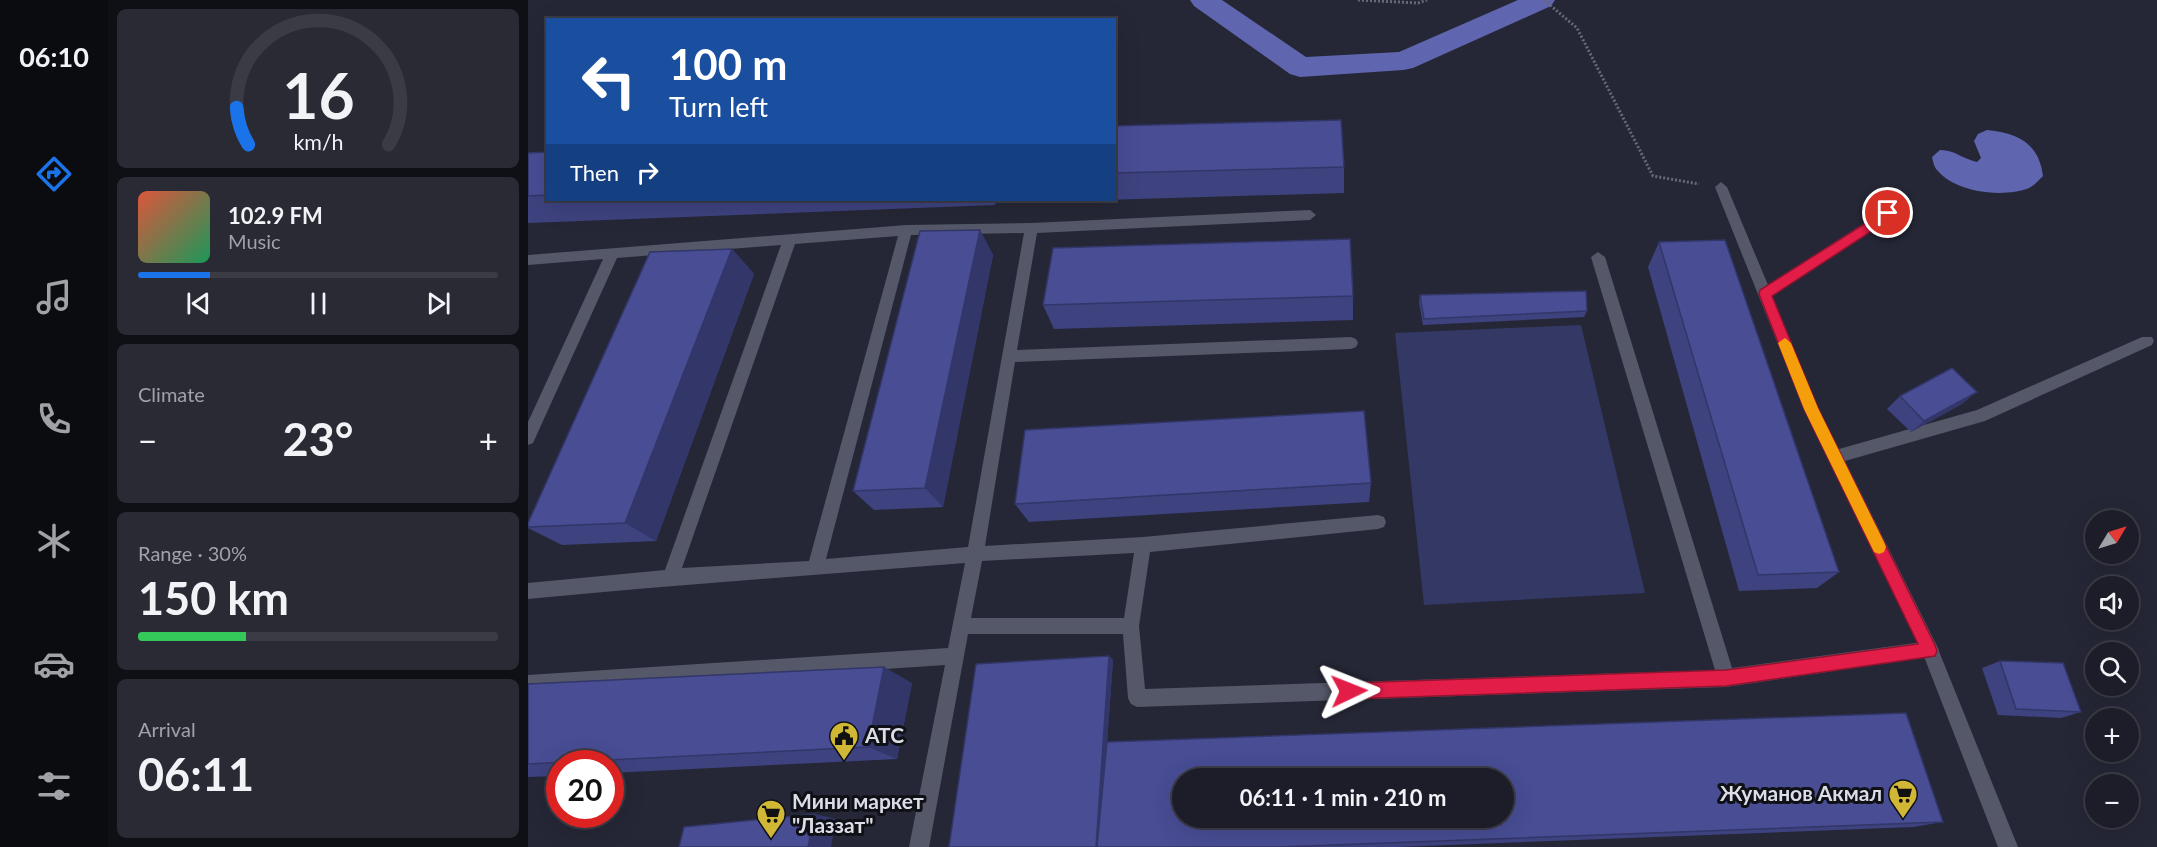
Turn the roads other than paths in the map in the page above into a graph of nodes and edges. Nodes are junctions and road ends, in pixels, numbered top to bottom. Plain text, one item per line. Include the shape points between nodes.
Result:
1 (1721, 187) road end
2 (1888, 213) dead end
3 (1310, 215) dead end
4 (1031, 228) junction
5 (906, 230) junction
6 (790, 239) junction
7 (612, 254) junction
8 (1598, 257) dead end
9 (528, 260) edge
10 (1765, 294) junction
11 (2147, 341) dead end
12 (1351, 343) dead end
13 (1008, 357) junction
14 (528, 438) edge
15 (1835, 457) junction
16 (1378, 522) dead end
17 (1143, 545) junction
18 (975, 554) junction
19 (815, 568) junction
20 (671, 577) junction
21 (528, 591) edge
22 (961, 626) junction
23 (1131, 626) junction
24 (1930, 651) junction
25 (956, 656) junction
26 (1726, 678) junction
27 (528, 684) edge
28 (919, 847) edge
29 (2008, 847) edge

1 - 10 street
2 - 10 street
3 - 4 street
4 - 5 street
4 - 13 street
5 - 6 street
5 - 19 street
6 - 7 street
6 - 20 street
7 - 9 street
7 - 14 street
8 - 26 street
10 - 15 street via 1811,409
11 - 15 street via 1980,416
12 - 13 street
13 - 18 street
15 - 24 street
16 - 17 street
17 - 18 street
17 - 23 street
18 - 19 street
18 - 22 street
19 - 20 street
20 - 21 street
22 - 23 street
22 - 25 street
23 - 26 street via 1137,698
24 - 26 street
24 - 29 street
25 - 27 street
25 - 28 street

